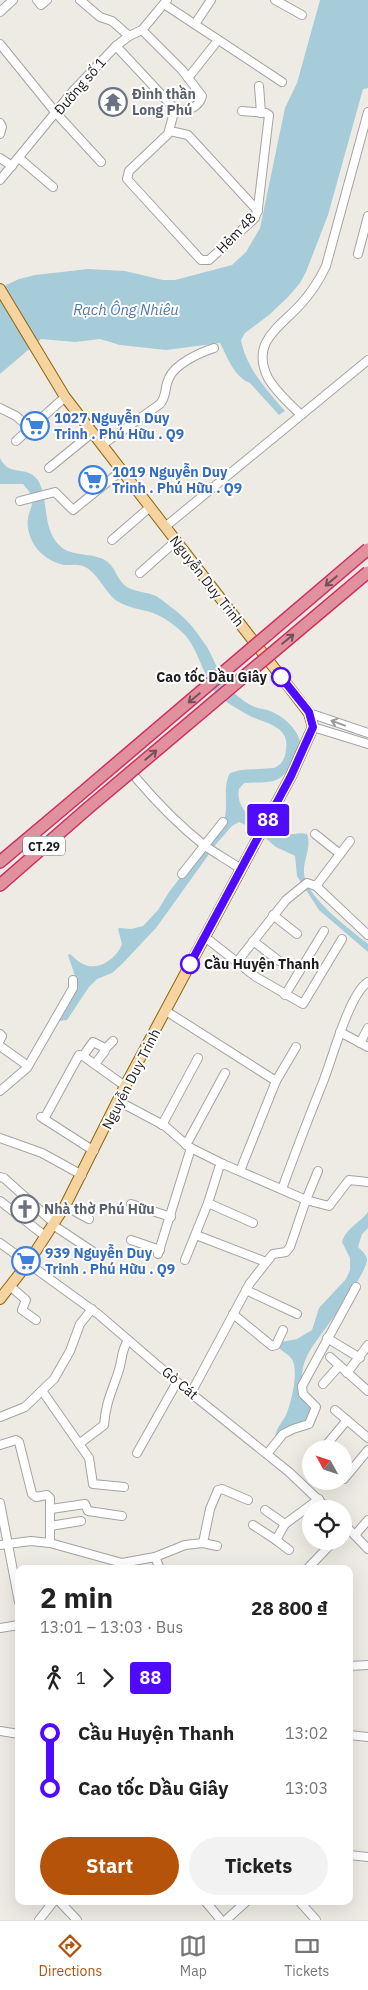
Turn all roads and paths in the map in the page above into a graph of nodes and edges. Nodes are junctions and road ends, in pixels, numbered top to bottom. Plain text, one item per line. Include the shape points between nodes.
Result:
1 (13, 0) edge
2 (80, 0) edge
3 (211, 0) edge
4 (275, 0) edge
5 (165, 2) edge
6 (0, 12) edge
7 (302, 15) dead end
8 (195, 24) junction
9 (142, 30) junction
10 (129, 36) junction
11 (215, 44) dead end
12 (116, 46) junction
13 (1, 47) edge
14 (188, 78) junction
15 (282, 82) dead end
16 (260, 86) dead end
17 (173, 107) junction
18 (242, 111) dead end
19 (56, 113) junction
20 (261, 113) junction
21 (367, 116) edge
22 (0, 123) edge
23 (170, 130) junction
24 (0, 134) edge
25 (0, 158) edge
26 (19, 158) junction
27 (101, 162) dead end
28 (12, 166) junction
29 (0, 180) edge
30 (54, 187) dead end
31 (258, 211) junction
32 (368, 216) edge
33 (365, 239) edge
34 (358, 254) dead end
35 (0, 289) edge
36 (214, 348) dead end
37 (368, 360) edge
38 (65, 397) junction
39 (0, 408) edge
40 (301, 416) junction
41 (30, 428) junction
42 (92, 433) junction
43 (16, 441) dead end
44 (102, 445) junction
45 (49, 468) dead end
46 (121, 471) junction
47 (20, 501) dead end
48 (150, 508) junction
49 (165, 527) junction
50 (112, 540) dead end
51 (176, 541) junction
52 (368, 549) edge
53 (140, 572) dead end
54 (368, 572) edge
55 (309, 712) junction
56 (313, 727) junction
57 (368, 733) edge
58 (368, 744) edge
59 (136, 778) dead end
60 (77, 797) junction
61 (223, 822) dead end
62 (315, 834) dead end
63 (350, 841) dead end
64 (205, 845) junction
65 (0, 854) edge
66 (340, 854) junction
67 (0, 862) edge
68 (241, 869) junction
69 (182, 874) dead end
70 (0, 884) edge
71 (316, 886) junction
72 (273, 916) junction
73 (324, 931) dead end
74 (367, 932) edge
75 (297, 934) dead end
76 (205, 937) junction
77 (342, 939) dead end
78 (253, 941) junction
79 (279, 961) dead end
80 (237, 962) junction
81 (73, 980) dead end
82 (368, 982) edge
83 (285, 995) junction
84 (166, 1011) junction
85 (368, 1028) edge
86 (340, 1032) junction
87 (0, 1034) edge
88 (0, 1040) edge
89 (113, 1041) dead end
90 (360, 1042) junction
91 (0, 1046) edge
92 (296, 1047) dead end
93 (368, 1047) edge
94 (105, 1049) junction
95 (83, 1056) junction
96 (198, 1058) dead end
97 (95, 1064) junction
98 (28, 1066) junction
99 (225, 1072) dead end
100 (276, 1081) junction
101 (126, 1086) junction
102 (0, 1091) edge
103 (118, 1102) junction
104 (162, 1125) junction
105 (0, 1138) edge
106 (189, 1147) junction
107 (94, 1152) junction
108 (223, 1164) junction
109 (240, 1171) junction
110 (318, 1171) dead end
111 (82, 1175) junction
112 (0, 1177) edge
113 (368, 1182) edge
114 (282, 1189) junction
115 (306, 1200) junction
116 (0, 1201) edge
117 (208, 1203) junction
118 (131, 1204) dead end
119 (65, 1206) junction
120 (171, 1217) junction
121 (89, 1219) dead end
122 (253, 1223) dead end
123 (53, 1224) junction
124 (196, 1235) junction
125 (45, 1236) junction
126 (131, 1240) dead end
127 (0, 1243) edge
128 (92, 1251) dead end
129 (185, 1260) dead end
130 (266, 1262) junction
131 (28, 1263) junction
132 (10, 1286) junction
133 (356, 1287) dead end
134 (246, 1290) junction
135 (0, 1299) edge
136 (92, 1309) junction
137 (233, 1314) junction
138 (296, 1314) dead end
139 (36, 1320) dead end
140 (283, 1330) dead end
141 (328, 1338) junction
142 (128, 1340) junction
143 (368, 1345) edge
144 (330, 1357) dead end
145 (360, 1358) junction
146 (338, 1366) junction
147 (347, 1373) junction
148 (177, 1382) junction
149 (323, 1384) dead end
150 (368, 1390) edge
151 (42, 1392) junction
152 (191, 1393) junction
153 (335, 1410) dead end
154 (0, 1417) edge
155 (347, 1420) junction
156 (368, 1438) edge
157 (330, 1440) edge
158 (79, 1444) junction
159 (0, 1445) edge
160 (368, 1450) edge
161 (137, 1453) dead end
162 (267, 1454) junction
163 (352, 1469) edge
164 (124, 1487) dead end
165 (248, 1500) dead end
166 (319, 1500) edge
167 (0, 1503) edge
168 (51, 1509) junction
169 (265, 1510) dead end
170 (302, 1512) edge
171 (122, 1516) dead end
172 (368, 1520) edge
173 (81, 1521) dead end
174 (285, 1524) junction
175 (50, 1526) junction
176 (253, 1526) dead end
177 (352, 1533) edge
178 (355, 1535) junction
179 (276, 1540) junction
180 (50, 1542) junction
181 (9, 1543) junction
182 (203, 1543) junction
183 (0, 1545) edge
184 (217, 1546) dead end
185 (368, 1548) edge
186 (289, 1550) dead end
187 (325, 1550) edge
188 (155, 1557) junction
189 (126, 1565) edge
190 (133, 1565) edge
191 (158, 1565) edge
192 (311, 1565) edge
193 (15, 1574) edge
194 (15, 1626) edge
195 (0, 1628) edge
196 (368, 1665) edge
197 (353, 1666) edge
198 (0, 1731) edge
199 (15, 1733) edge
200 (353, 1735) edge
201 (368, 1737) edge
202 (353, 1855) edge
203 (368, 1857) edge
204 (51, 1905) edge
205 (62, 1905) edge
206 (208, 1905) edge
207 (243, 1905) edge
208 (303, 1905) edge
209 (39, 1920) edge
210 (77, 1920) edge
211 (221, 1920) edge
212 (226, 1920) edge
213 (316, 1920) edge

1 - 6 street
2 - 10 street via 100,18 112,21
3 - 8 street
4 - 7 street
5 - 8 street
5 - 9 street, Đường số 1
8 - 15 street
9 - 10 street, Đường số 1
9 - 14 street
10 - 12 street, Đường số 1
11 - 14 street
12 - 17 street
12 - 19 street, Đường số 1
13 - 19 street
14 - 17 street via 202,99 185,110
16 - 20 street
17 - 23 street
18 - 20 street
19 - 26 street, Đường số 1
19 - 27 street
20 - 31 street, Hẻm 48 via 270,118
21 - 40 street via 324,271 308,296 277,326 265,343 263,361 269,379
22 - 24 street
23 - 31 street via 188,135
23 - 31 street, Hẻm 48 via 129,171 127,180 201,260 209,260 255,218
25 - 28 street
26 - 28 street, Đường số 1
26 - 30 street
28 - 29 street, Đường số 1
32 - 33 street
33 - 34 street
35 - 38 main road, Nguyễn Duy Trinh
36 - 44 street via 199,353 171,374 166,396 160,404
37 - 40 street
38 - 41 street
38 - 42 main road, Nguyễn Duy Trinh
39 - 41 street
40 - 49 street
41 - 43 street
42 - 44 main road, Nguyễn Duy Trinh
42 - 45 street
44 - 46 main road, Nguyễn Duy Trinh
46 - 47 street via 73,510 55,492
46 - 48 main road, Nguyễn Duy Trinh
48 - 49 main road, Nguyễn Duy Trinh
48 - 50 street
49 - 51 main road, Nguyễn Duy Trinh
51 - 53 street
51 - 55 main road, Nguyễn Duy Trinh
52 -> 60 highway, CT.29, bridge
70 -> 54 highway, CT.29, bridge
55 - 56 main road, Nguyễn Duy Trinh
57 -> 55 street
56 - 58 street
56 - 68 main road, Nguyễn Duy Trinh
59 - 64 street via 163,809
60 - 65 highway
60 - 67 highway, CT.29
61 - 64 street
62 - 66 street
63 - 66 street
64 - 68 street
64 - 69 street
66 - 71 street
68 - 76 main road, Nguyễn Duy Trinh
71 - 72 street via 307,883 296,890
71 - 74 street
72 - 75 street
72 - 78 street
73 - 83 street
76 - 80 street
76 - 84 main road, Nguyễn Duy Trinh
77 - 83 street via 303,1004
78 - 79 street
78 - 80 street
80 - 83 street
81 - 98 street via 73,988
82 - 86 street
84 - 100 street
84 - 101 main road, Nguyễn Duy Trinh
85 - 90 street
86 - 90 street
86 - 114 street
87 - 88 street
89 - 94 street
90 - 93 street
91 - 98 street
92 - 100 street
94 - 95 street via 94,1041
94 - 97 street
95 - 97 street
95 - 107 street via 78,1057 42,1117
96 - 104 street
97 - 101 street
98 - 102 street
99 - 106 street
100 - 109 street
101 - 103 main road, Nguyễn Duy Trinh
103 - 104 street
103 - 107 main road, Nguyễn Duy Trinh
104 - 106 street
105 - 111 street via 42,1153
106 - 108 street
106 - 120 street
107 - 111 main road, Nguyễn Duy Trinh
108 - 109 street
108 - 117 street
109 - 114 street
110 - 115 street
111 - 119 main road, Nguyễn Duy Trinh
112 - 123 street
113 - 115 street via 349,1180 329,1206
114 - 115 street
115 - 130 street via 290,1247 286,1252 273,1254
116 - 125 street
117 - 122 street
117 - 124 street
118 - 120 street
119 - 121 street
119 - 123 main road, Nguyễn Duy Trinh
120 - 126 street via 159,1252
123 - 125 main road, Nguyễn Duy Trinh
123 - 128 street
124 - 129 street
124 - 130 street
125 - 131 main road, Nguyễn Duy Trinh
127 - 131 street, Gò Cát
130 - 134 street
131 - 132 main road, Nguyễn Duy Trinh
131 - 136 street, Gò Cát
132 - 135 main road, Nguyễn Duy Trinh
132 - 139 street via 26,1300 22,1310
133 - 141 street
134 - 137 street
134 - 138 street
136 - 142 street, Gò Cát
136 - 151 street via 80,1324 60,1370
137 - 140 street via 272,1346 276,1345
137 - 152 street
141 - 145 street
141 - 162 street via 302,1386 303,1394 316,1407 309,1424 283,1434
142 - 148 street, Gò Cát
142 - 158 street via 107,1399 104,1425
143 - 145 street
144 - 146 street
145 - 147 street
146 - 147 street
146 - 149 street
147 - 150 street
148 - 152 street, Gò Cát
148 - 161 street
151 - 154 street via 25,1407
151 - 158 street
152 - 162 street, Gò Cát
153 - 155 street
155 - 156 street
155 - 157 street
158 - 164 street via 89,1458 93,1484
159 - 168 street via 19,1442 32,1494 36,1497 49,1496
160 - 163 street
162 - 166 street, Gò Cát
165 - 182 street via 218,1490 210,1509
167 - 181 street
168 - 171 street via 85,1504 88,1512
168 - 175 street
169 - 174 street
170 - 174 street
172 - 178 street
173 - 175 street
174 - 179 street
175 - 180 street
176 - 179 street
177 - 178 street
178 - 185 street
179 - 186 street
180 - 181 street
180 - 189 street
181 - 183 street
181 - 193 street
182 - 184 street
182 - 188 street via 185,1545
187 - 192 street
188 - 190 street
188 - 191 street
194 - 195 street
196 - 197 street
198 - 199 street
200 - 201 street
202 - 203 street
204 - 209 street
205 - 210 street
206 - 211 street
207 - 212 street
208 - 213 street

